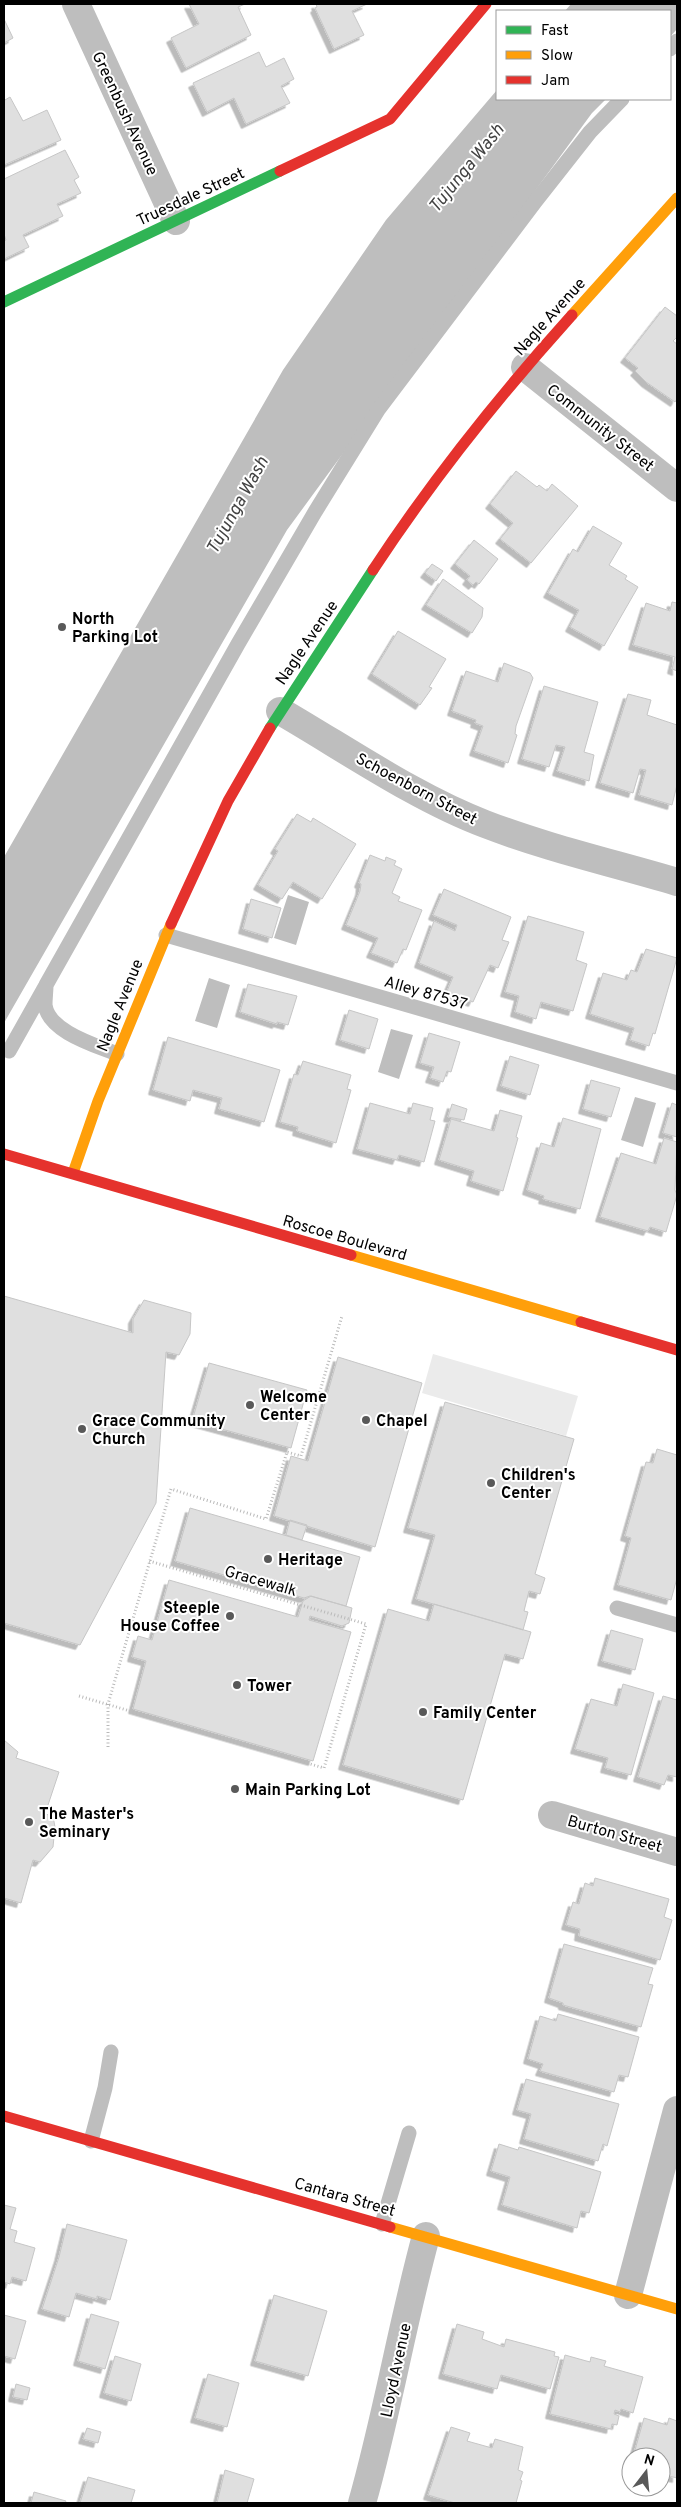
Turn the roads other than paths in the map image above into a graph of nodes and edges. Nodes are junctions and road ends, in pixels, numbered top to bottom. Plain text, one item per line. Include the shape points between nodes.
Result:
1 (76, 4) edge
2 (486, 4) edge
3 (621, 100) edge
4 (677, 198) edge
5 (176, 221) junction
6 (4, 302) edge
7 (525, 367) junction
8 (677, 488) edge
9 (280, 711) junction
10 (677, 882) edge
11 (166, 935) junction
12 (46, 985) junction
13 (9, 1051) dead end
14 (117, 1054) junction
15 (677, 1083) edge
16 (4, 1154) edge
17 (73, 1173) junction
18 (677, 1350) edge
19 (618, 1608) dead end
20 (677, 1626) edge
21 (552, 1815) dead end
22 (677, 1852) edge
23 (111, 2052) dead end
24 (677, 2110) edge
25 (4, 2116) edge
26 (409, 2133) dead end
27 (91, 2141) junction
28 (382, 2224) junction
29 (426, 2236) junction
30 (628, 2295) junction
31 (677, 2309) edge
32 (362, 2503) edge

1 - 5 street, Greenbush Avenue
2 - 5 street, Truesdale Street via 390,119
3 - 12 lane via 590,132 535,202 378,410 248,628
4 - 7 street, Nagle Avenue
5 - 6 street, Truesdale Street
7 - 8 street, Community Street
7 - 9 street, Nagle Avenue via 404,523
9 - 10 street, Schoenborn Street via 435,801 484,824
9 - 11 street, Nagle Avenue via 228,801
11 - 14 street, Nagle Avenue
11 - 15 lane, Alley 87537
12 - 13 lane
12 - 14 lane via 45,1006 55,1024 70,1035
14 - 17 street, Nagle Avenue
16 - 17 street, Roscoe Boulevard
17 - 18 street, Roscoe Boulevard
19 - 20 lane
21 - 22 street, Burton Street
23 - 27 lane via 106,2088
24 - 30 street
25 - 27 street, Cantara Street
26 - 28 lane
27 - 28 street, Cantara Street
28 - 29 street, Cantara Street
29 - 30 street, Cantara Street
29 - 32 street, Lloyd Avenue
30 - 31 street, Cantara Street

